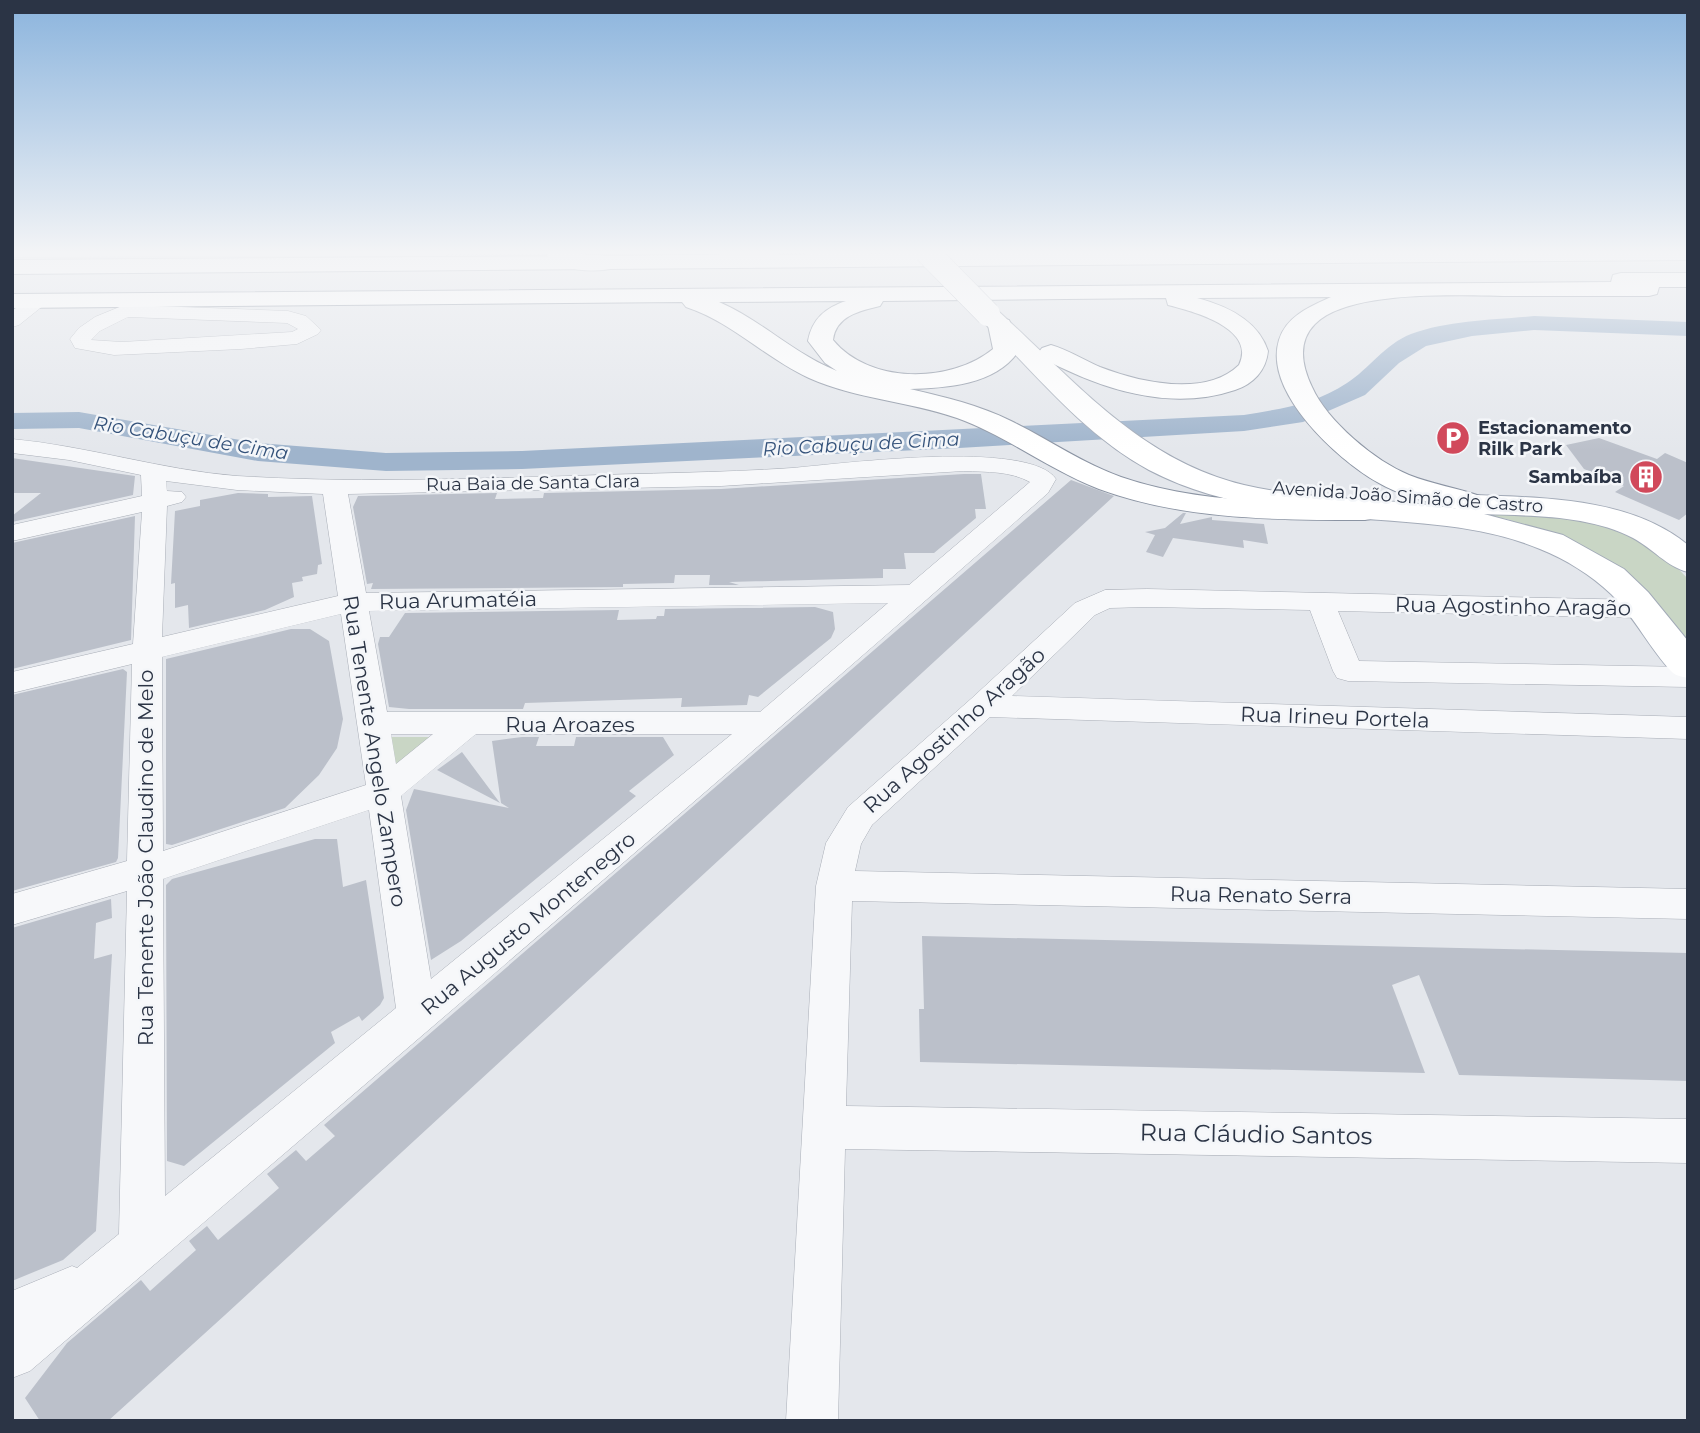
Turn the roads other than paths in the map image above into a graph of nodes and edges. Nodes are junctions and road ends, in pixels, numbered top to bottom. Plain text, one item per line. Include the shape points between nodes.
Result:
1 (999, 317) edge
2 (115, 318) edge
3 (291, 318) edge
4 (732, 318) edge
5 (831, 318) edge
6 (1000, 318) edge
7 (1000, 318) edge
8 (1226, 318) edge
9 (1310, 318) edge
10 (1051, 352) junction
11 (1101, 413) junction
12 (1137, 442) junction
13 (12, 446) edge
14 (154, 486) junction
15 (334, 486) junction
16 (1039, 488) joint
17 (1469, 503) junction
18 (1365, 511) junction
19 (12, 533) edge
20 (1655, 537) junction
21 (1688, 562) edge
22 (1598, 567) junction
23 (914, 594) junction
24 (1320, 601) junction
25 (352, 602) junction
26 (1642, 609) junction
27 (147, 651) junction
28 (1688, 666) edge
29 (1688, 677) edge
30 (12, 684) edge
31 (983, 706) junction
32 (373, 723) junction
33 (767, 723) junction
34 (468, 724) junction
35 (1688, 728) edge
36 (383, 792) junction
37 (145, 871) junction
38 (834, 886) junction
39 (1688, 904) edge
40 (12, 910) edge
41 (416, 1016) junction
42 (824, 1127) junction
43 (1688, 1141) edge
44 (125, 1261) junction
45 (12, 1316) edge
46 (12, 1353) edge
47 (812, 1421) edge

1 - 5 main road via 1006,344 999,360 973,373 926,381 891,379 834,359 820,341 824,323
2 - 3 street via 84,333 82,344 92,348 201,346 297,338 311,330
4 - 18 main road via 827,376 983,418 1110,483 1258,509
6 - 10 main road, Avenida João Simão de Castro
7 - 11 main road, Avenida João Simão de Castro
8 - 10 main road via 1255,344 1256,363 1223,385 1177,391 1134,386 1102,379
9 - 17 main road via 1288,345 1289,368 1327,426 1349,451 1390,477
10 - 11 main road, Avenida João Simão de Castro
11 - 12 main road, Avenida João Simão de Castro
12 - 17 main road, Avenida João Simão de Castro via 1241,482 1299,492
12 - 18 main road, Avenida João Simão de Castro via 1162,466 1213,486
13 - 14 street via 78,454
14 - 15 street, Rua Baia de Santa Clara
14 - 19 street, Rua Baia de Santa Clara
14 - 27 street, Rua Tenente João Claudino de Melo
15 - 16 street, Rua Baia de Santa Clara via 734,479 965,464 1028,470 1044,479
15 - 25 street, Rua Tenente Angelo Zampero
16 - 23 street, Rua Augusto Montenegro
17 - 20 main road, Avenida João Simão de Castro via 1575,512
18 - 22 main road, Avenida João Simão de Castro via 1430,515 1532,535
20 - 21 main road, Avenida João Simão de Castro
20 - 22 main road
22 - 26 main road, Avenida João Simão de Castro
23 - 25 street, Rua Arumatéia
23 - 33 street, Rua Augusto Montenegro
24 - 26 street, Rua Agostinho Aragão
24 - 29 street via 1349,671
24 - 31 street, Rua Agostinho Aragão via 1135,598 1094,602
25 - 27 street, Rua Arumatéia
25 - 32 street, Rua Tenente Angelo Zampero
26 - 28 main road, Avenida João Simão de Castro
27 - 30 street, Rua Arumatéia
27 - 37 street, Rua Tenente João Claudino de Melo
31 - 35 street, Rua Irineu Portela
31 - 38 street, Rua Agostinho Aragão via 860,816 844,843
32 - 34 street, Rua Aroazes
32 - 36 street, Rua Tenente Angelo Zampero
33 - 34 street, Rua Aroazes
33 - 41 street, Rua Augusto Montenegro
34 - 36 street
36 - 37 street
36 - 41 street, Rua Tenente Angelo Zampero
37 - 40 street
37 - 44 street, Rua Tenente João Claudino de Melo
38 - 39 street, Rua Renato Serra
38 - 42 street, Rua Agostinho Aragão
41 - 44 street, Rua Augusto Montenegro
42 - 43 street, Rua Cláudio Santos
42 - 47 street, Rua Agostinho Aragão
44 - 45 street
44 - 46 street, Rua Augusto Montenegro

